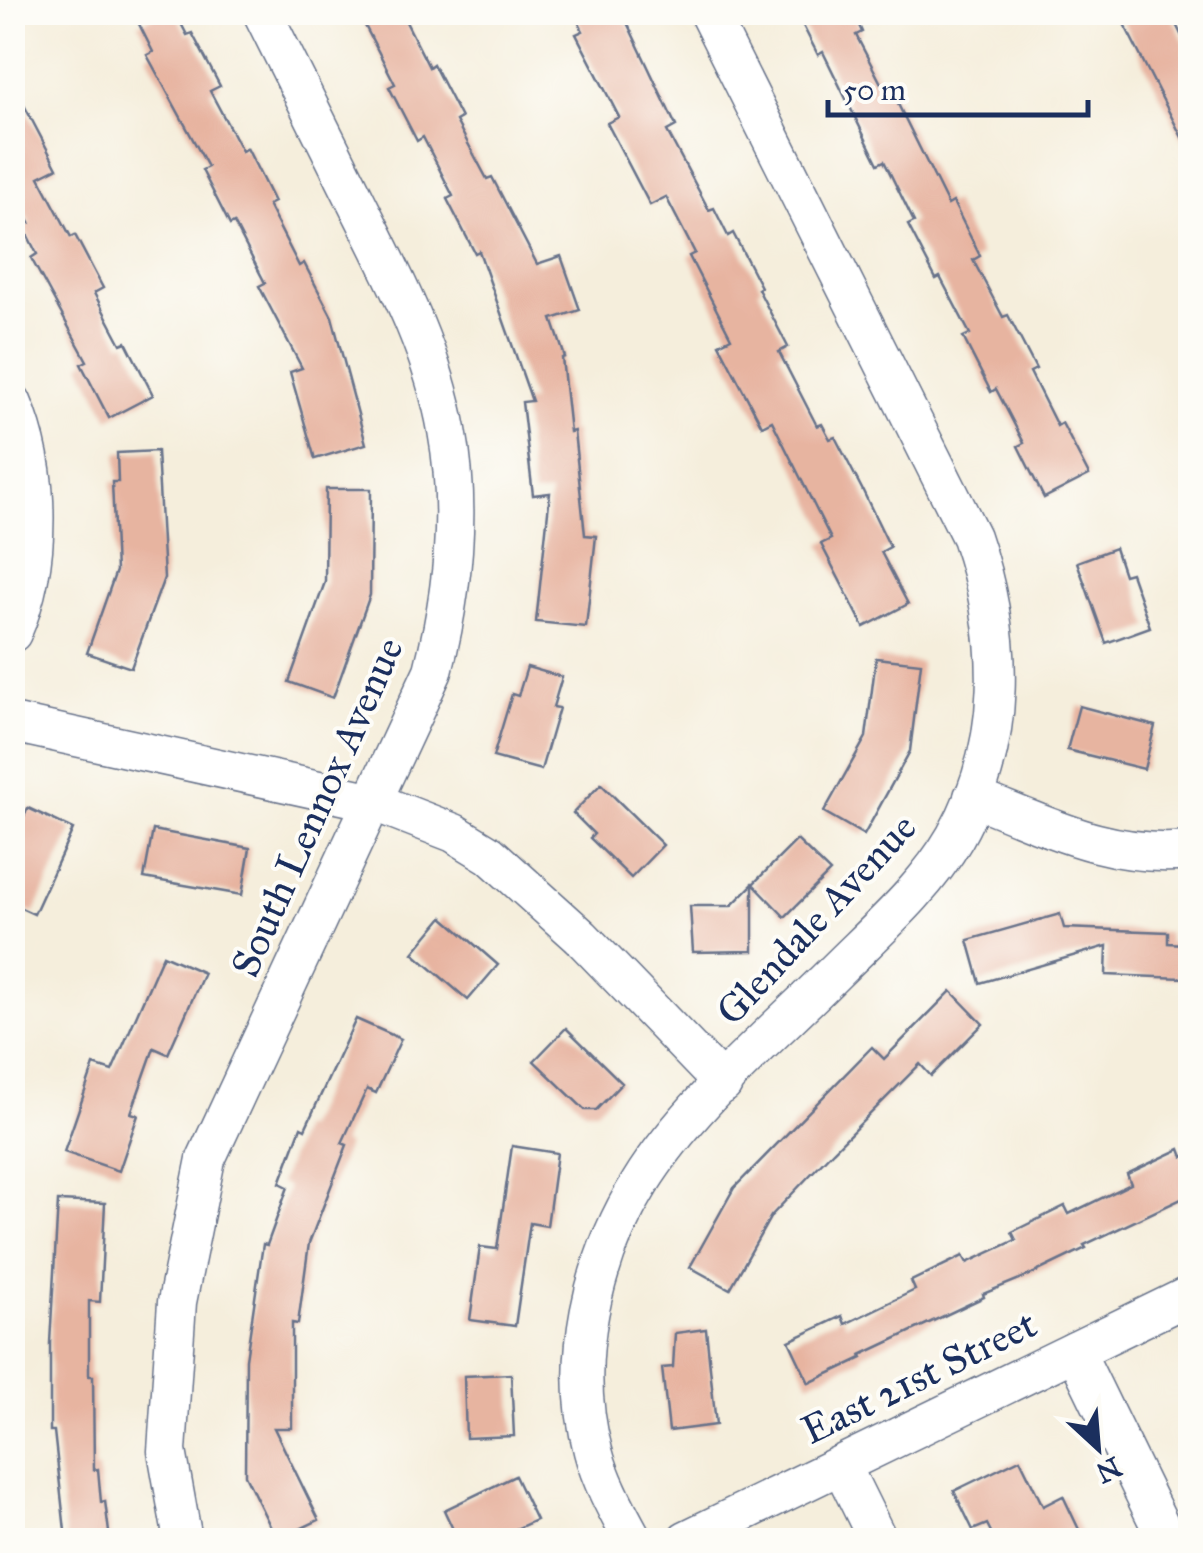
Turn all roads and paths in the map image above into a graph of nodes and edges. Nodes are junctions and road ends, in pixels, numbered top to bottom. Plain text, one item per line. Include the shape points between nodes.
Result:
1 (262, 12) edge
2 (708, 12) edge
3 (12, 402) edge
4 (12, 633) edge
5 (12, 722) edge
6 (973, 797) junction
7 (374, 802) junction
8 (1190, 851) edge
9 (724, 1084) junction
10 (1190, 1295) edge
11 (1075, 1351) junction
12 (841, 1465) junction
13 (183, 1540) edge
14 (633, 1540) edge
15 (686, 1540) edge
16 (878, 1540) edge
17 (1167, 1540) edge

1 - 7 street, South Lennox Avenue via 413,316 447,430 455,550 447,615 433,671
2 - 6 street, Glendale Avenue via 971,537 992,614 998,672 994,720
3 - 4 street via 26,444 32,559
5 - 7 street
6 - 8 street via 1124,852
6 - 9 street, Glendale Avenue via 954,838 897,910
7 - 9 street via 490,855
7 - 13 street, South Lennox Avenue via 206,1159 177,1302 168,1432
9 - 14 street, Glendale Avenue via 640,1183 612,1239 586,1325 583,1385 593,1451
10 - 11 street, East 21st Street
11 - 12 street, East 21st Street
11 - 17 street
12 - 15 street, East 21st Street
12 - 16 street

